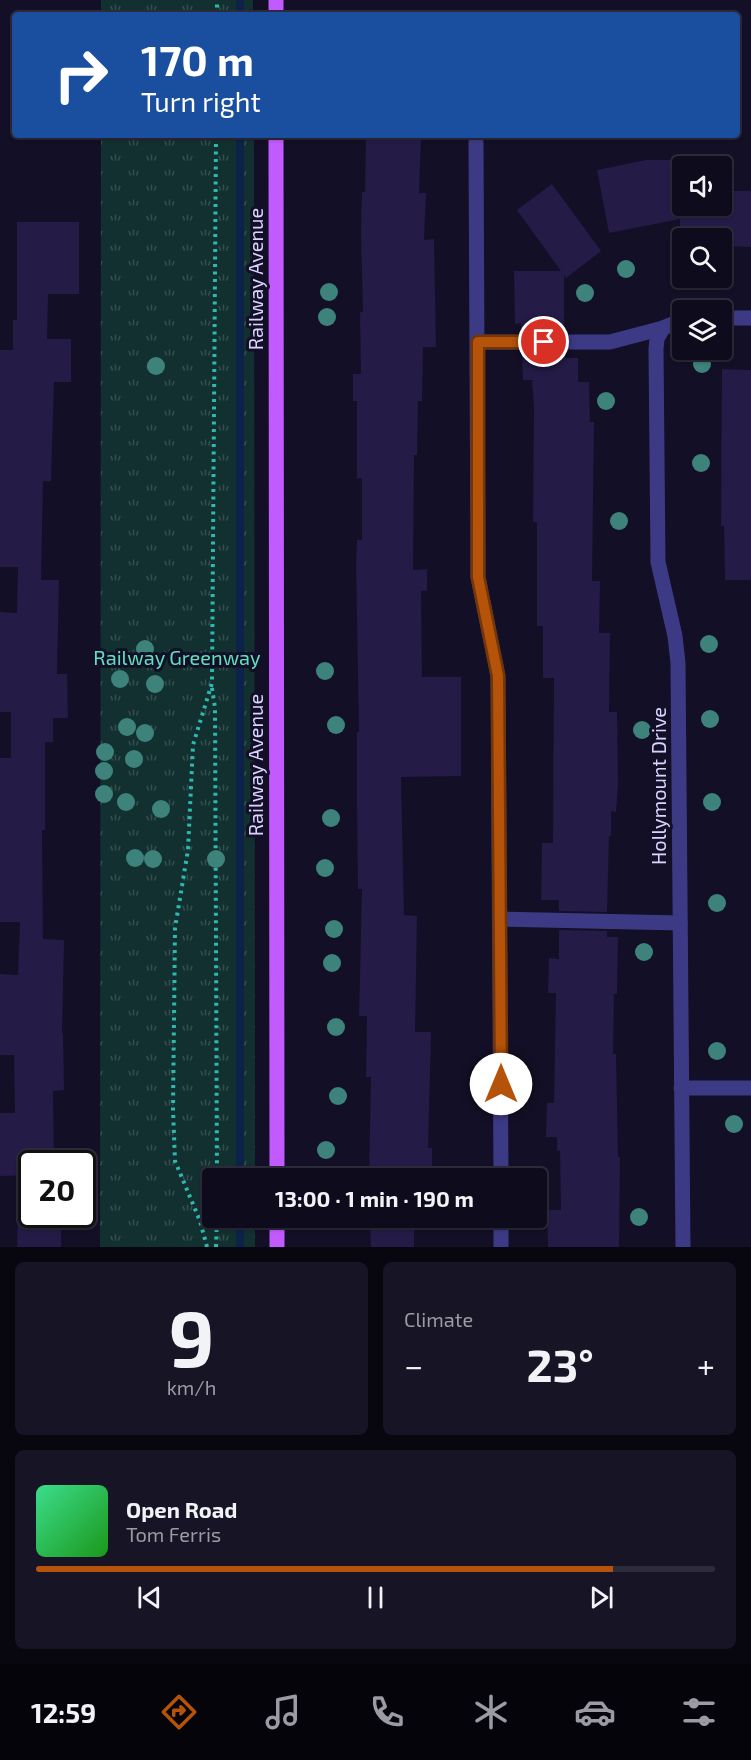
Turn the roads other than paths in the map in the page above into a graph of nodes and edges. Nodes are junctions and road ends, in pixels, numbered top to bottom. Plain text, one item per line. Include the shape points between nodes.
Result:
1 (276, 138) edge
2 (476, 142) dead end
3 (732, 318) edge
4 (751, 318) edge
5 (672, 324) edge
6 (663, 328) junction
7 (478, 342) junction
8 (500, 919) junction
9 (680, 922) junction
10 (681, 1088) junction
11 (751, 1088) edge
12 (277, 1168) edge
13 (501, 1168) edge
14 (277, 1228) edge
15 (501, 1228) edge
16 (277, 1247) edge
17 (501, 1247) edge
18 (682, 1247) edge

1 - 12 main road, Railway Avenue
2 - 7 street
3 - 4 street
5 - 6 street
6 - 7 street via 609,342
6 - 9 street, Hollymount Drive via 656,349 658,562 678,663
7 - 8 street via 478,577 498,676
8 - 9 street
8 - 13 street
9 - 10 street, Hollymount Drive
10 - 11 street
10 - 18 street, Hollymount Drive
14 - 16 main road
15 - 17 street

